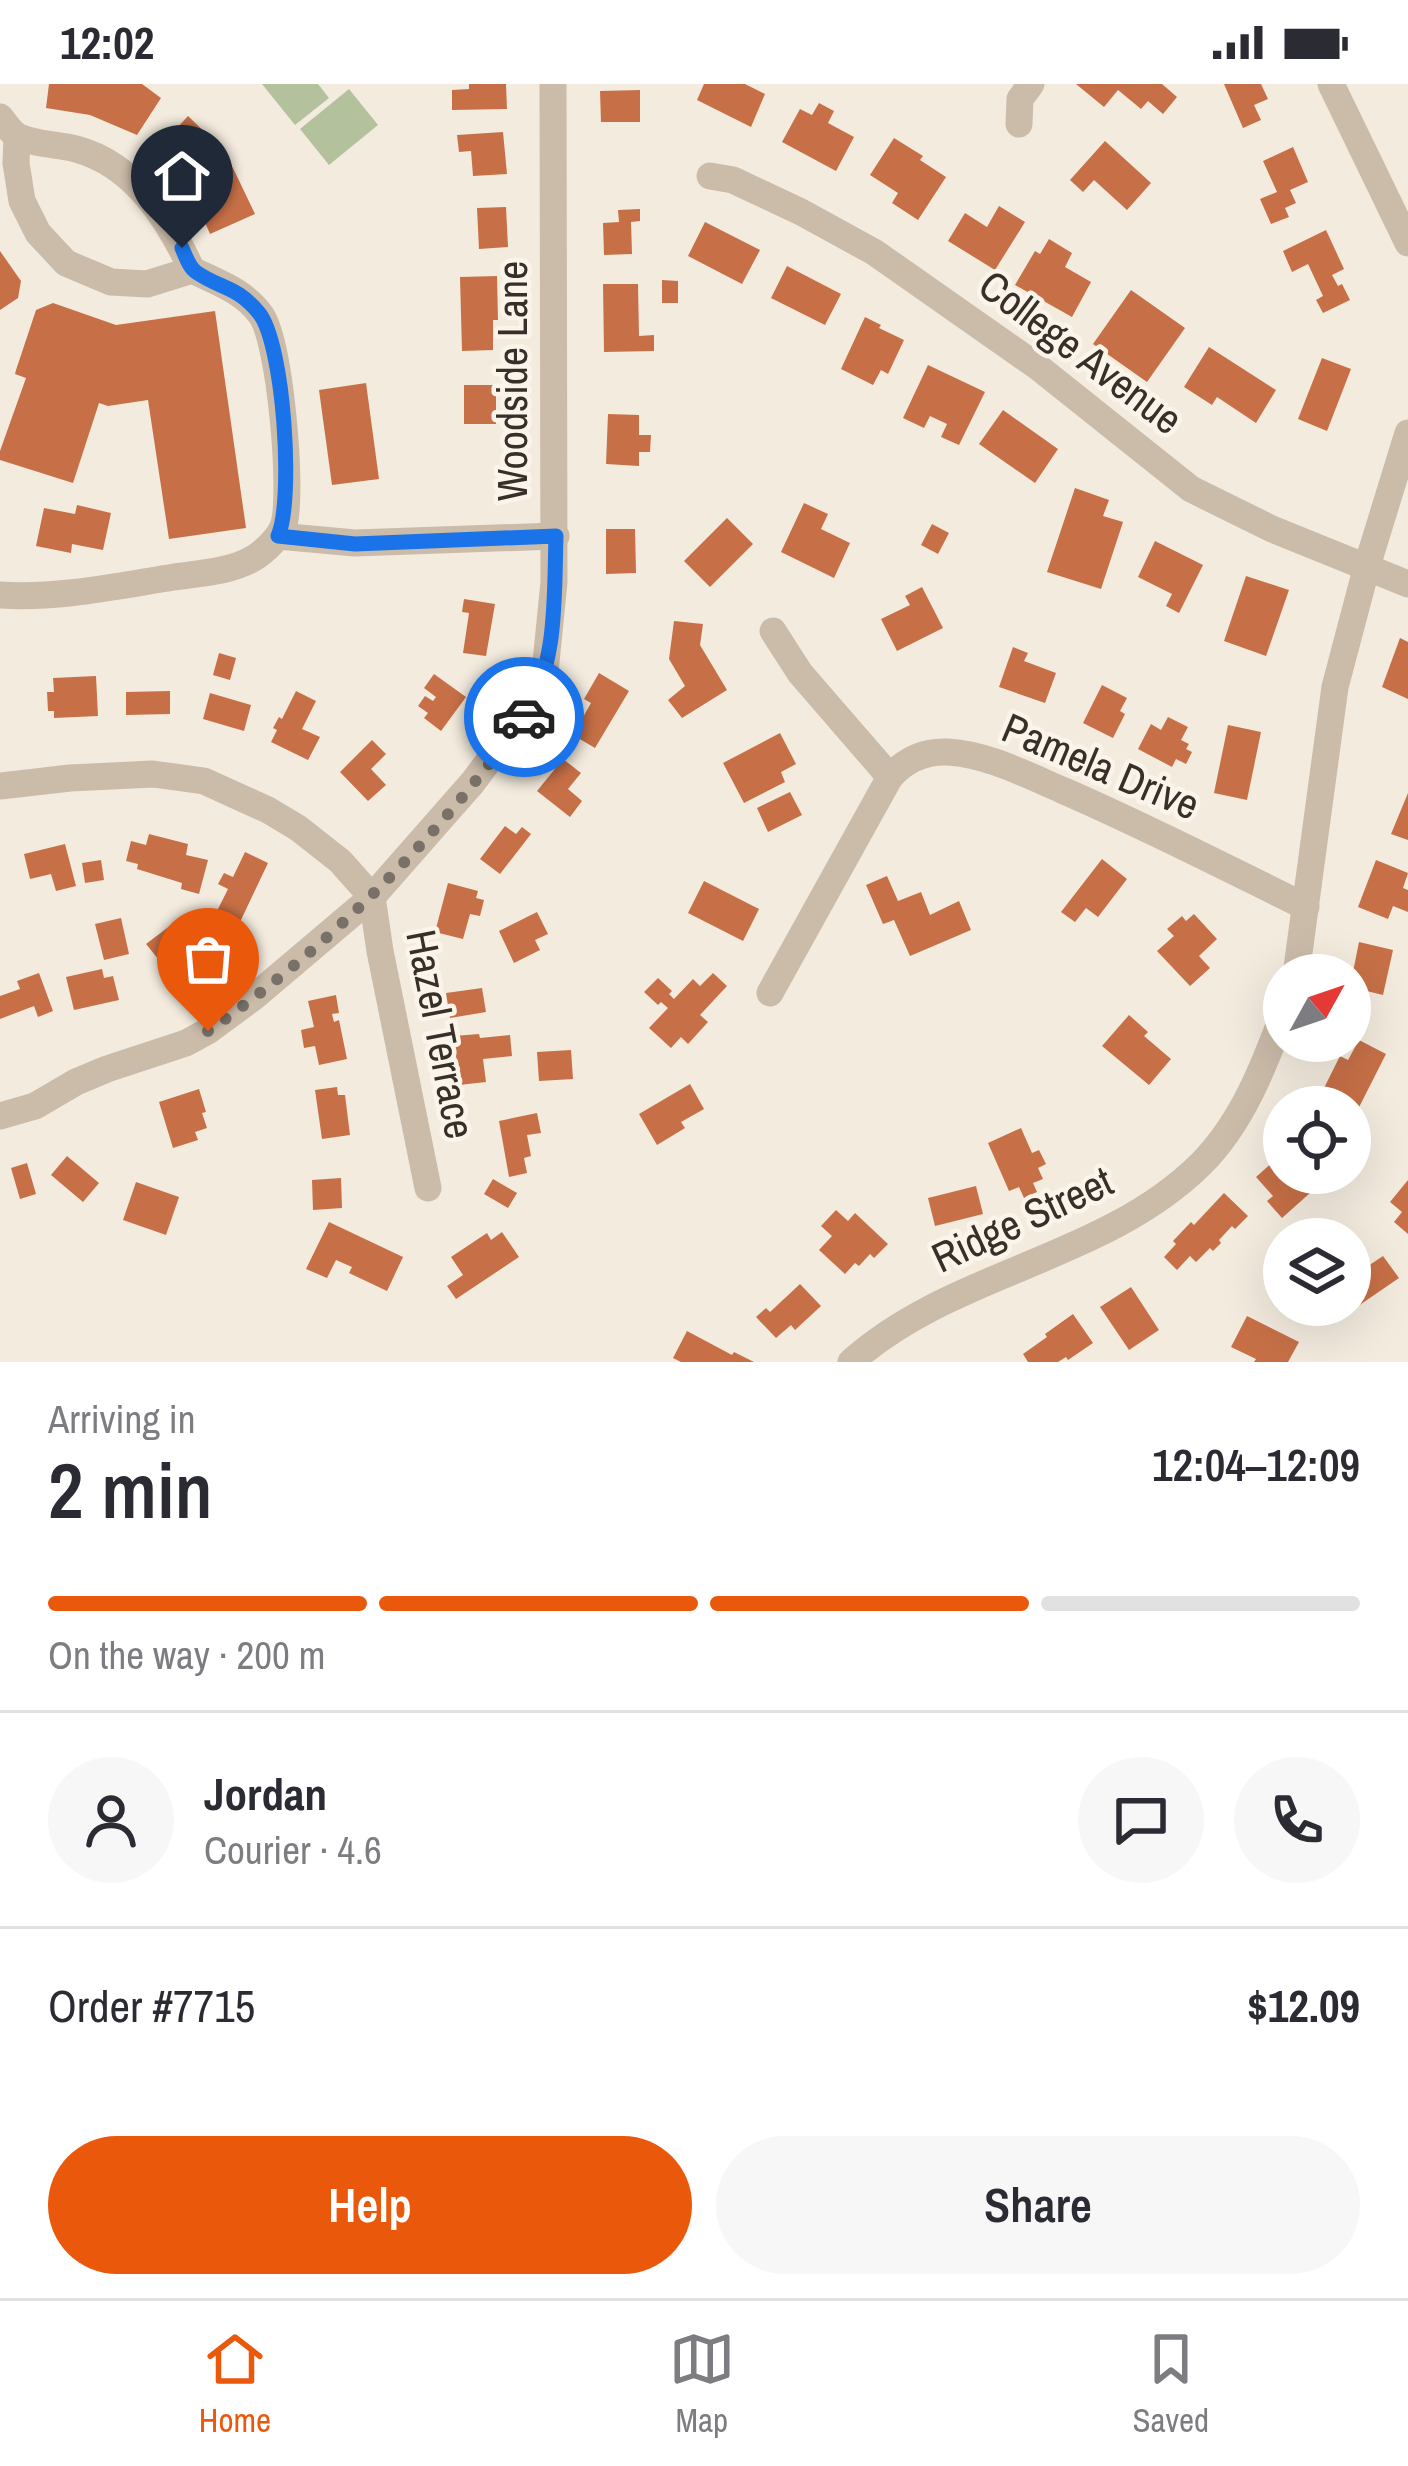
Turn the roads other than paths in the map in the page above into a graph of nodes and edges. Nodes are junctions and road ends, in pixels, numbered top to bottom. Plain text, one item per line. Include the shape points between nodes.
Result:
1 (553, 84) edge
2 (1031, 84) edge
3 (1331, 84) edge
4 (1019, 124) dead end
5 (9, 127) edge
6 (710, 176) dead end
7 (1408, 243) edge
8 (192, 270) junction
9 (1408, 433) edge
10 (278, 536) junction
11 (556, 536) junction
12 (1367, 566) junction
13 (1408, 584) edge
14 (0, 595) edge
15 (773, 631) dead end
16 (890, 777) junction
17 (0, 787) edge
18 (372, 897) junction
19 (1306, 908) junction
20 (1299, 954) edge
21 (770, 993) dead end
22 (1265, 1062) edge
23 (0, 1116) edge
24 (428, 1188) dead end
25 (851, 1362) edge

1 - 11 street, Woodside Lane
2 - 4 street via 1020,99
3 - 7 street
5 - 8 street via 116,169 148,195
5 - 8 street via 22,201 66,263 111,282 147,284
6 - 12 street, College Avenue via 874,252 1038,367 1191,489
8 - 10 street via 236,290 262,317 275,357 286,455
9 - 12 street
10 - 11 street via 355,544
10 - 14 street via 233,568
11 - 18 street, Woodside Lane via 539,692 500,750
12 - 13 street, College Avenue
12 - 19 street via 1335,687
15 - 16 street
16 - 19 street, Pamela Drive via 930,754 989,761 1136,822
16 - 21 street
17 - 18 street via 153,774 204,781 298,828
18 - 23 street, Woodside Lane via 208,1031
18 - 24 street, Hazel Terrace
19 - 20 street
22 - 25 street, Ridge Street via 1202,1163 1150,1205 915,1316

